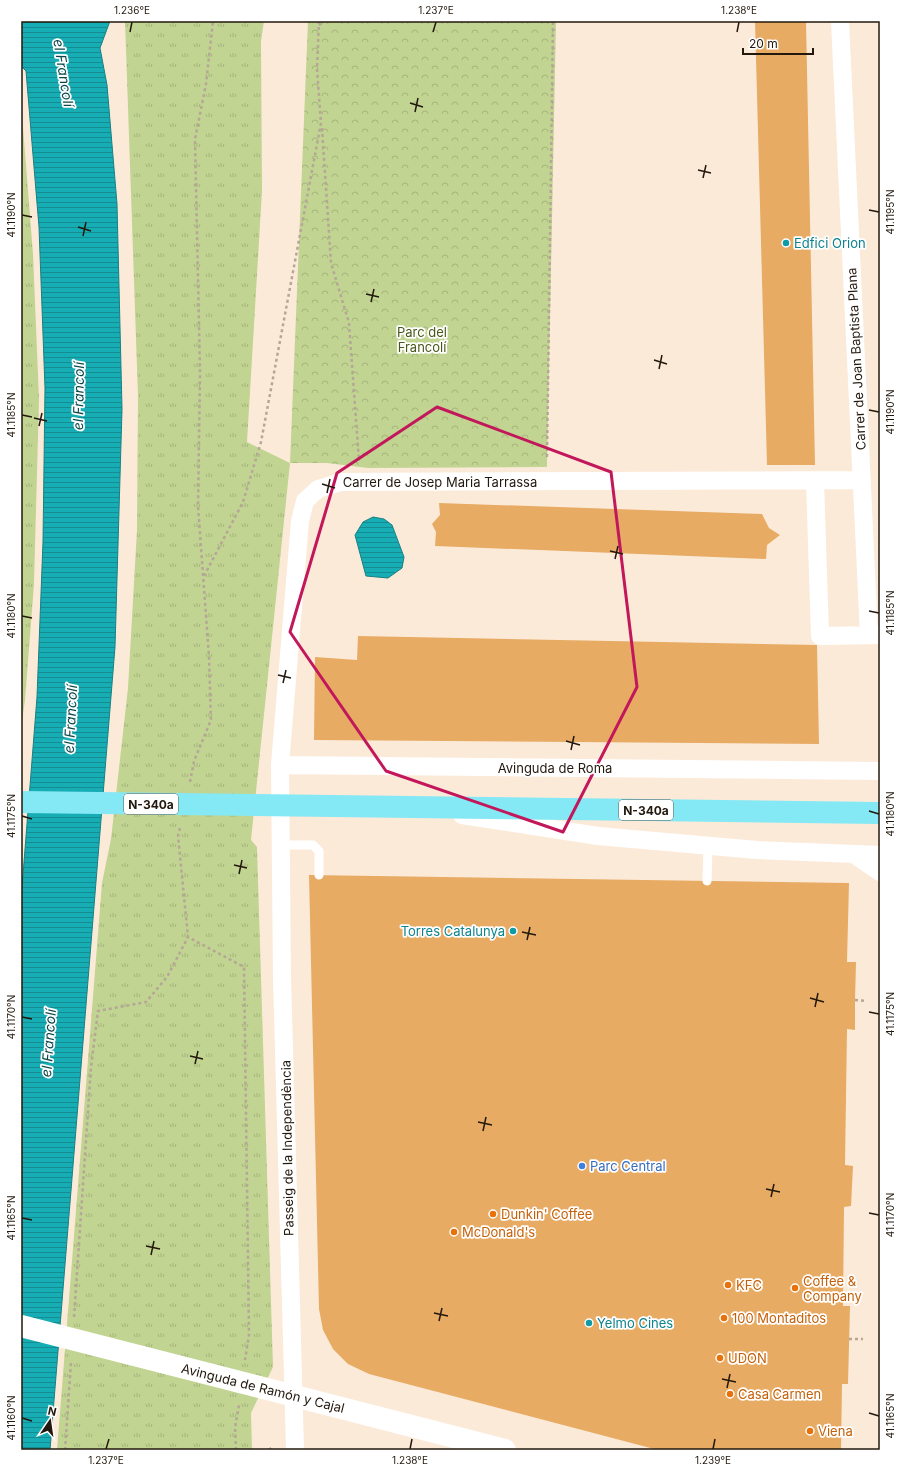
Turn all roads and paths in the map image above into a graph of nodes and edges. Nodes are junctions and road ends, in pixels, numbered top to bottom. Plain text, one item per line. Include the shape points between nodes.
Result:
1 (213, 21) edge
2 (319, 21) edge
3 (325, 21) edge
4 (553, 21) edge
5 (840, 21) edge
6 (319, 26) junction
7 (321, 123) junction
8 (547, 457) dead end
9 (862, 480) junction
10 (360, 482) junction
11 (815, 482) junction
12 (203, 577) junction
13 (875, 635) edge
14 (880, 759) edge
15 (280, 765) junction
16 (830, 770) junction
17 (880, 771) edge
18 (189, 784) dead end
19 (21, 802) edge
20 (280, 806) junction
21 (412, 808) junction
22 (880, 813) edge
23 (181, 821) dead end
24 (281, 845) junction
25 (708, 846) junction
26 (855, 855) junction
27 (880, 855) edge
28 (880, 872) edge
29 (319, 875) dead end
30 (708, 881) dead end
31 (188, 938) junction
32 (855, 1000) dead end
33 (867, 1001) dead end
34 (74, 1318) dead end
35 (21, 1326) edge
36 (849, 1339) dead end
37 (864, 1339) dead end
38 (71, 1357) dead end
39 (244, 1366) dead end
40 (284, 1394) junction
41 (240, 1397) dead end
42 (273, 1445) dead end
43 (64, 1450) edge
44 (236, 1450) edge
45 (269, 1450) edge
46 (295, 1450) edge
47 (505, 1450) edge

1 - 12 path via 206,84 194,139 200,372 198,506
2 - 6 path
3 - 6 path
4 - 8 path
5 - 9 street, Carrer de Joan Baptista Plana
6 - 7 path
7 - 10 path via 331,263 349,324
7 - 12 path via 261,442 243,502
9 - 11 street
9 - 13 street, Carrer de Joan Baptista Plana
10 - 11 street, Carrer de Josep Maria Tarrassa
10 - 15 street, Carrer de Josep Maria Tarrassa via 341,482 318,489 305,501 300,521
11 - 13 street, Carrer de Joan Baptista Plana via 820,636
12 - 18 path via 211,720 194,761
14 - 16 street, Avinguda de Roma
15 - 16 street, Avinguda de Roma
15 - 20 street, Carrer de Josep Maria Tarrassa
16 - 17 street, Avinguda de Roma
19 - 20 main road, N-340a
20 - 21 main road, N-340a
20 - 24 street, Passeig de la Independència
21 - 22 main road, N-340a
21 - 25 street via 598,836
23 - 31 path via 178,836
24 - 29 lane via 313,845 319,851
24 - 40 street, Passeig de la Independència via 287,1187
25 - 26 street
25 - 30 lane
26 - 27 street
26 - 28 street
31 - 34 path via 167,977 146,1002 98,1011 91,1067
31 - 39 path via 244,967 249,1336
32 - 33 path
35 - 40 street, Avinguda de Ramón y Cajal
36 - 37 path
38 - 43 path
40 - 46 street, Passeig de la Independència
40 - 47 street, Avinguda de Ramón y Cajal
41 - 44 path via 235,1428
42 - 45 path

